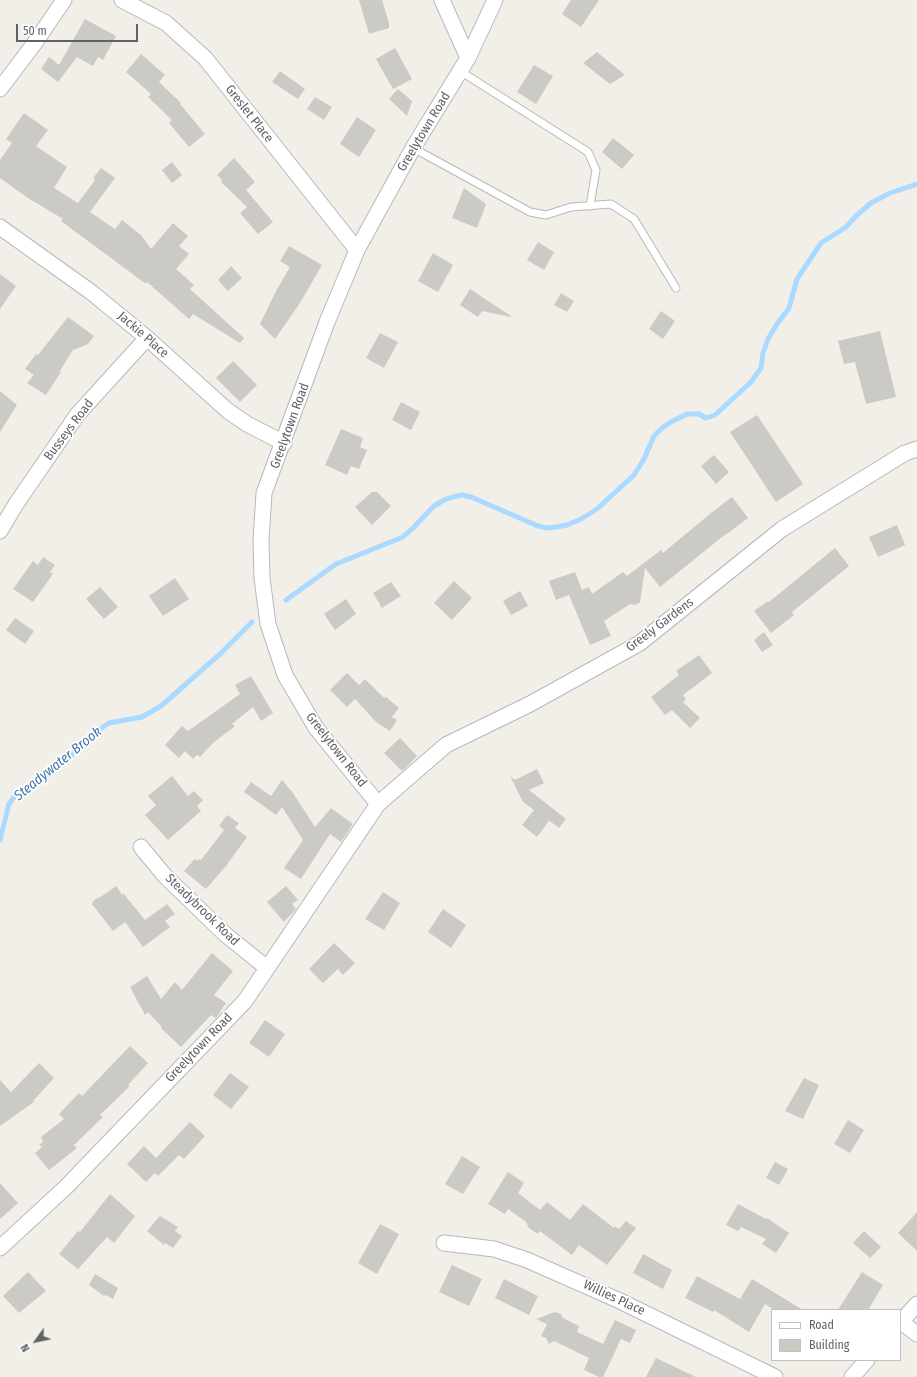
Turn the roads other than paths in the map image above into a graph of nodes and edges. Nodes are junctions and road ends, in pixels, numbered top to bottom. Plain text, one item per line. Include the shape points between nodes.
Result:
1 (64, 0) edge
2 (122, 0) edge
3 (442, 0) edge
4 (495, 0) edge
5 (468, 58) junction
6 (460, 71) junction
7 (0, 89) edge
8 (413, 148) junction
9 (590, 206) junction
10 (0, 227) edge
11 (357, 250) junction
12 (676, 288) dead end
13 (148, 338) junction
14 (284, 444) junction
15 (917, 449) edge
16 (0, 531) edge
17 (378, 804) junction
18 (140, 847) dead end
19 (267, 968) junction
20 (444, 1243) dead end
21 (0, 1248) edge
22 (917, 1304) edge
23 (901, 1322) edge
24 (901, 1324) edge
25 (917, 1334) edge
26 (866, 1361) edge
27 (775, 1377) edge
28 (852, 1377) edge

1 - 7 street
2 - 11 street, Greslet Place via 166,23 205,58
3 - 5 street
4 - 5 street, Greelytown Road
5 - 6 street, Greelytown Road
6 - 8 street, Greelytown Road
6 - 9 lane via 588,152 596,170
8 - 9 lane via 530,212 546,215 571,207
8 - 11 street, Greelytown Road
9 - 12 lane via 611,204 634,219
10 - 13 street, Jackie Place via 91,292
11 - 14 street, Greelytown Road via 327,322
13 - 14 street, Jackie Place via 228,411
13 - 16 street, Busseys Road via 77,415
14 - 17 street, Greelytown Road via 264,492 262,578 268,624 285,675 316,728
15 - 17 street, Greely Gardens via 905,453 782,529 640,643 530,704 446,745
17 - 19 street, Greelytown Road
18 - 19 street, Steadybrook Road via 165,876 226,935
19 - 21 street, Greelytown Road via 245,1001 66,1187
20 - 27 street, Willies Place via 494,1248 527,1260 620,1300
22 - 23 street
24 - 25 street
26 - 28 street

